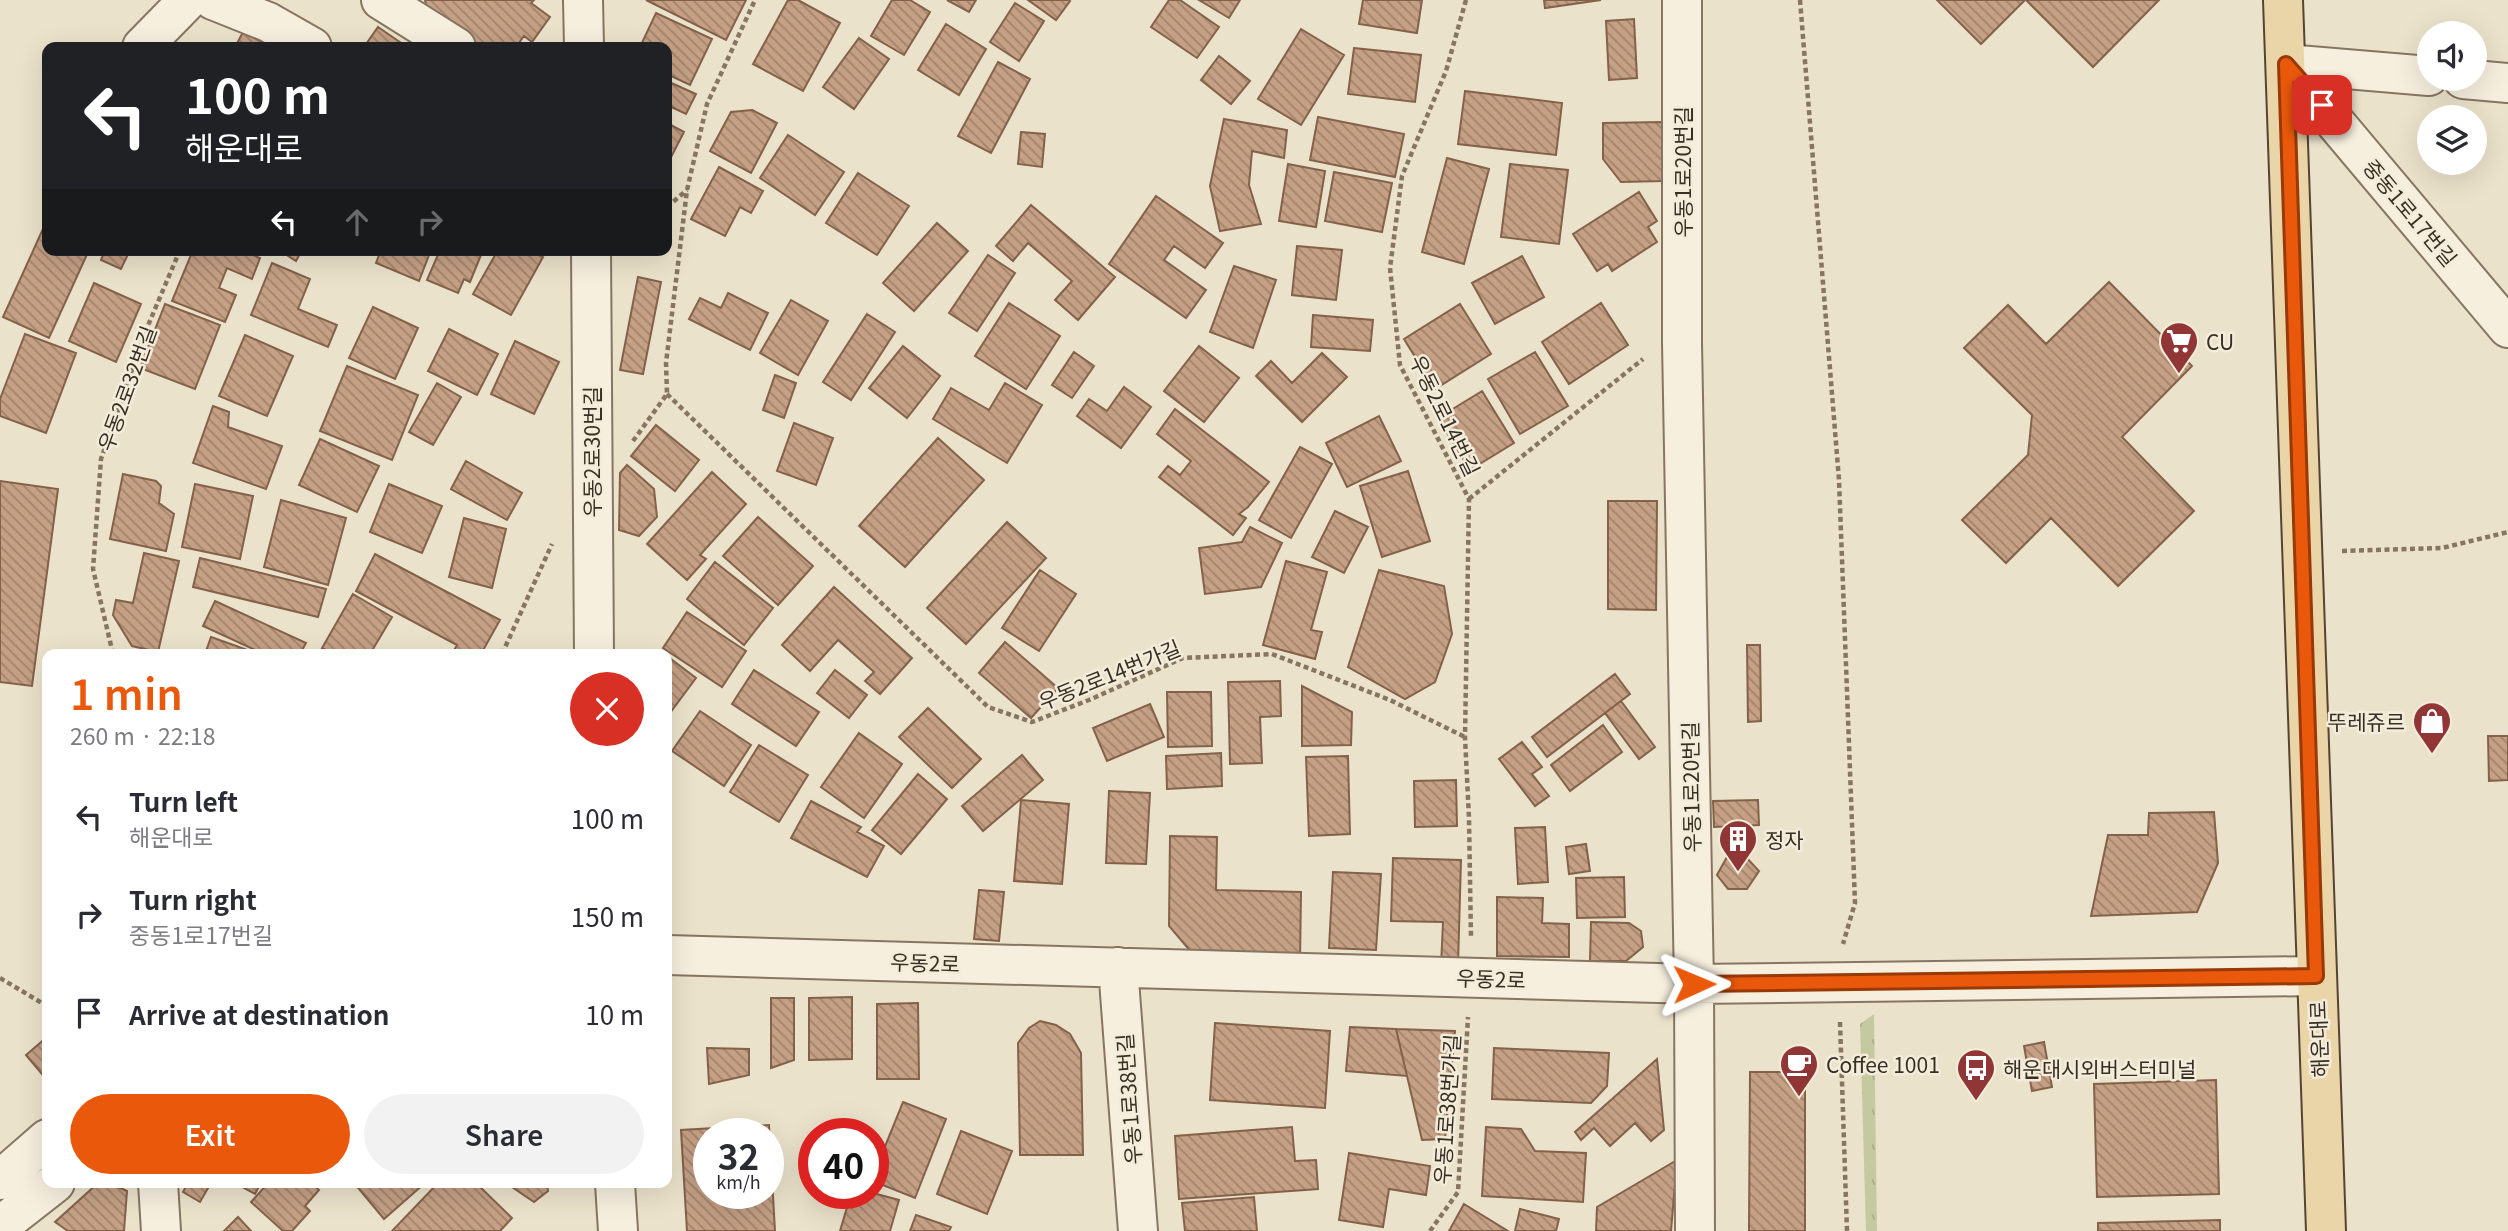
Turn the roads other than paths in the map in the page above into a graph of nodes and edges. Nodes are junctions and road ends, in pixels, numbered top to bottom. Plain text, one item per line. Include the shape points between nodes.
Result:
1 (188, 0) edge
2 (213, 0) edge
3 (381, 0) edge
4 (583, 0) edge
5 (1682, 0) edge
6 (2283, 0) edge
7 (147, 42) edge
8 (303, 42) edge
9 (448, 42) edge
10 (584, 42) edge
11 (2286, 64) junction
12 (2417, 75) edge
13 (2487, 81) edge
14 (2508, 83) edge
15 (590, 256) edge
16 (2508, 328) edge
17 (594, 649) edge
18 (672, 955) edge
19 (1118, 967) junction
20 (2316, 976) junction
21 (1694, 984) junction
22 (42, 1143) edge
23 (0, 1180) edge
24 (49, 1188) edge
25 (158, 1188) edge
26 (615, 1188) edge
27 (0, 1226) edge
28 (161, 1231) edge
29 (618, 1231) edge
30 (1138, 1231) edge
31 (1695, 1231) edge
32 (2326, 1231) edge

1 - 7 street
2 - 8 street
3 - 9 street
4 - 10 street
5 - 21 street, 우동1로20번길 via 1682,343
6 - 11 main road, 해운대로
11 - 12 street
11 - 16 street, 중동1로17번길
11 - 20 main road, 해운대로
13 - 14 street
15 - 17 street, 우동2로30번길
18 - 19 street, 우동2로
19 - 21 street, 우동2로
19 - 30 street, 우동1로38번길
20 - 21 street, 우동2로
20 - 32 main road, 해운대로
21 - 31 street, 우동1로20번길
22 - 23 street
24 - 27 street
25 - 28 street
26 - 29 street

